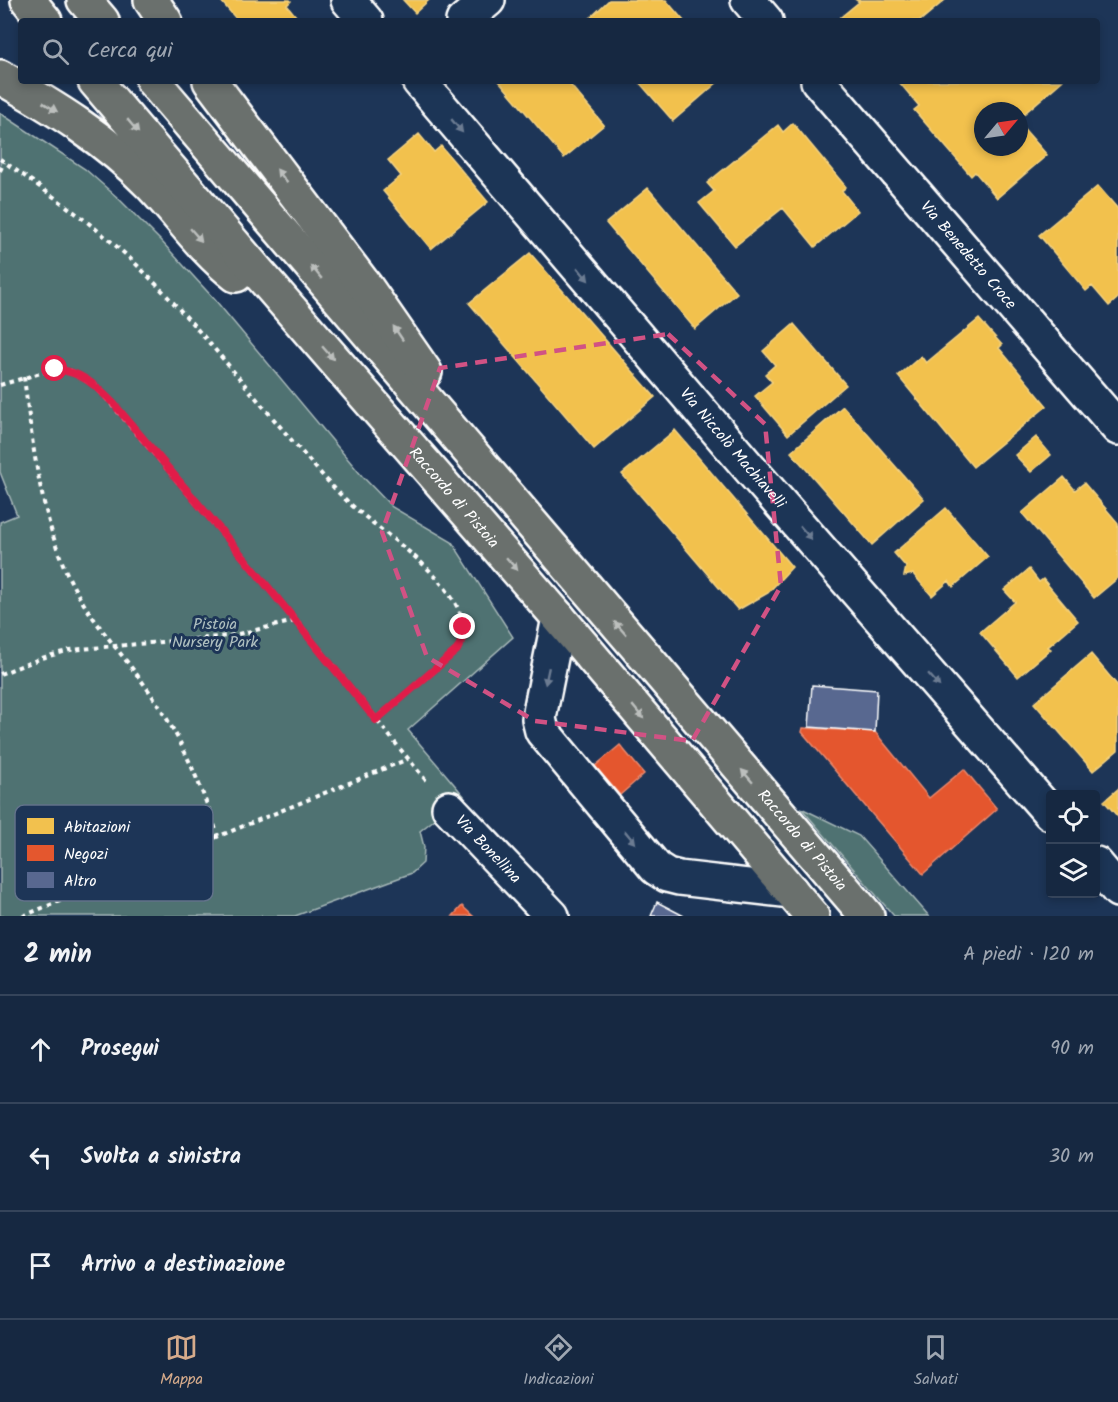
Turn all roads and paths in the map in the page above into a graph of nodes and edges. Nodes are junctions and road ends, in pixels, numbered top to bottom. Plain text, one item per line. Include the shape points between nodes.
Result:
1 (28, 0) edge
2 (84, 0) edge
3 (151, 0) edge
4 (348, 0) edge
5 (488, 0) edge
6 (748, 0) edge
7 (43, 18) edge
8 (99, 18) edge
9 (163, 18) edge
10 (363, 18) edge
11 (467, 18) edge
12 (763, 18) edge
13 (0, 77) edge
14 (98, 84) edge
15 (156, 84) edge
16 (212, 84) edge
17 (422, 84) edge
18 (821, 84) edge
19 (2, 160) edge
20 (0, 171) edge
21 (308, 329) junction
22 (24, 377) junction
23 (0, 385) edge
24 (1118, 428) edge
25 (513, 504) junction
26 (559, 618) junction
27 (295, 621) junction
28 (113, 645) junction
29 (0, 674) edge
30 (376, 720) junction
31 (408, 759) junction
32 (208, 805) edge
33 (449, 808) joint
34 (1046, 808) edge
35 (213, 821) edge
36 (218, 836) junction
37 (213, 838) edge
38 (1100, 870) edge
39 (1118, 890) edge
40 (790, 891) junction
41 (60, 901) edge
42 (23, 916) edge
43 (552, 916) edge
44 (812, 916) edge
45 (867, 916) edge

1 - 7 highway
2 - 8 highway
3 - 9 highway
4 - 10 street
5 - 11 street
6 - 12 street
13 -> 21 highway via 111,148 150,184 225,266
14 -> 21 highway, Raccordo di Pistoia
25 -> 15 highway, Raccordo di Pistoia
25 -> 16 highway via 366,287
17 -> 34 street, Via Niccolò Machiavelli
18 - 24 street, Via Benedetto Croce
19 - 20 path
19 - 30 path via 96,229 142,270 336,491 418,561 449,594 463,627 457,650
21 -> 26 highway, Raccordo di Pistoia
22 - 23 path
22 - 27 path via 55,369 70,370 96,386
22 - 28 path via 50,527 84,604
45 -> 25 highway, Raccordo di Pistoia
26 -> 40 highway, Raccordo di Pistoia
26 -> 40 street via 539,719 542,731 656,868 679,878
27 - 28 path via 229,636
27 - 30 path
28 - 29 path via 70,650
28 - 32 path via 178,735
30 - 31 path
31 - 33 path
31 - 36 path
33 - 43 street, Via Bonellina
35 - 36 path
36 - 37 path
38 - 39 street
40 - 44 highway, Raccordo di Pistoia
41 - 42 path

